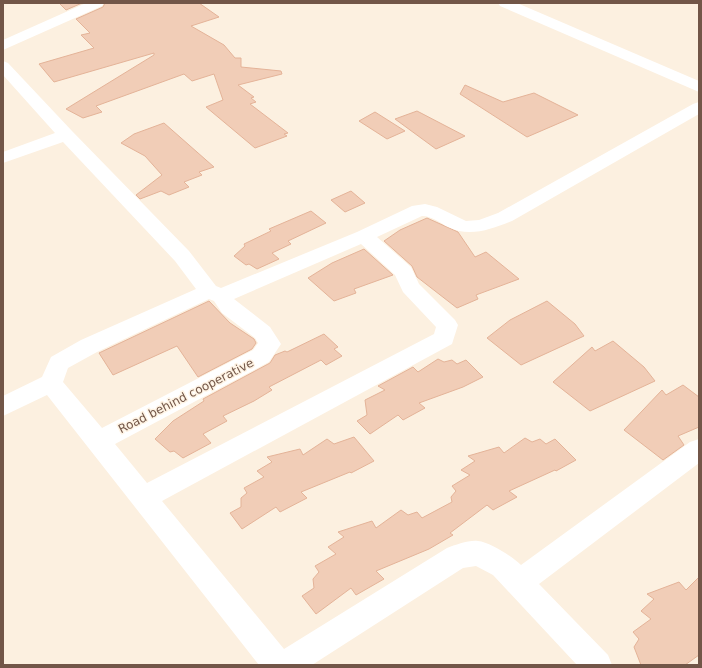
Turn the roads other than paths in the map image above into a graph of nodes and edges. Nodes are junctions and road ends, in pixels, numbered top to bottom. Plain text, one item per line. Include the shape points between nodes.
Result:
1 (97, 3) edge
2 (505, 3) edge
3 (3, 46) edge
4 (3, 66) edge
5 (699, 87) edge
6 (699, 107) edge
7 (66, 135) junction
8 (3, 158) edge
9 (364, 236) junction
10 (215, 293) junction
11 (51, 383) junction
12 (3, 407) edge
13 (99, 441) junction
14 (699, 450) edge
15 (145, 498) junction
16 (519, 583) junction
17 (278, 665) edge
18 (285, 665) edge
19 (597, 665) edge

1 - 3 street
2 - 5 street
4 - 7 street
6 - 9 street via 486,225 460,225 437,212 419,210
7 - 8 street
7 - 10 street
9 - 10 street
9 - 15 street via 404,272 410,287 447,324 444,338
10 - 11 street via 89,346 59,363
10 - 13 street, Road behind cooperative via 230,308 266,335 270,344 261,356
11 - 12 street
11 - 13 street
13 - 15 street
14 - 16 street
15 - 17 street
16 - 18 street via 503,566 478,553 457,557
16 - 19 street

